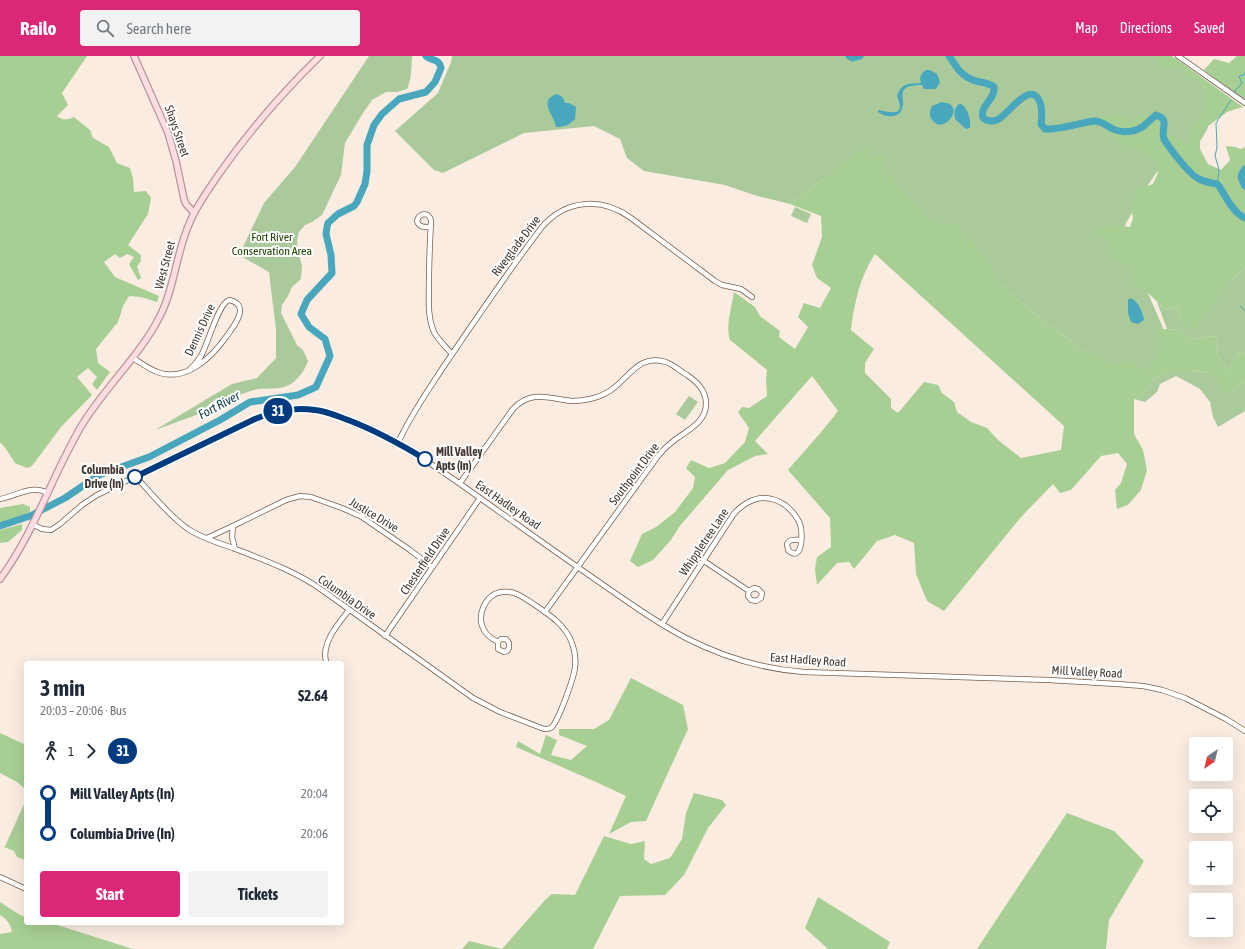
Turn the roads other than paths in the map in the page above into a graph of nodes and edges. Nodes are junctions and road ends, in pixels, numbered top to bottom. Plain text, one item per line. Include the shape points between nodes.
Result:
1 (134, 56) edge
2 (320, 56) edge
3 (1178, 56) edge
4 (1245, 103) edge
5 (194, 213) junction
6 (431, 227) dead end
7 (752, 297) dead end
8 (452, 354) junction
9 (132, 358) junction
10 (189, 370) junction
11 (398, 443) junction
12 (136, 477) junction
13 (460, 483) junction
14 (48, 493) junction
15 (480, 498) junction
16 (0, 499) edge
17 (34, 522) junction
18 (233, 526) junction
19 (207, 538) junction
20 (801, 540) dead end
21 (234, 549) junction
22 (704, 560) junction
23 (577, 566) junction
24 (432, 567) junction
25 (0, 579) edge
26 (750, 591) dead end
27 (348, 610) junction
28 (545, 612) junction
29 (662, 624) junction
30 (385, 636) junction
31 (498, 642) dead end
32 (327, 661) edge
33 (917, 675) joint
34 (1245, 731) edge
35 (0, 877) edge
36 (24, 888) edge

1 - 5 main road, Shays Street via 168,133 184,199
2 - 5 main road, West Street via 251,130
3 - 4 street
5 - 9 main road, West Street via 182,241 163,309 153,329
6 - 8 street via 428,308 434,334
7 - 8 street, Riverglade Drive via 739,289 715,281 622,211 601,204 580,204 559,212 544,224 487,301
8 - 11 street, Riverglade Drive via 411,417
9 - 10 street, Dennis Drive via 161,373 174,374
9 - 14 main road, West Street via 88,416
10 - 10 street, Dennis Drive via 203,363 222,343 239,315 237,304 229,300 224,304 201,356
11 - 12 street, East Hadley Road via 329,413 315,410 272,412
11 - 13 street, East Hadley Road
12 - 17 street, East Hadley Road via 87,501 52,529 42,529
12 - 19 street, Columbia Drive via 184,526
13 - 15 street, East Hadley Road
13 - 23 street, Southpoint Drive via 520,402 542,396 575,401 596,398 613,389 637,366 649,361 667,362 698,383 706,397 704,413 696,424 658,456
14 - 16 street via 32,489
14 - 17 main road, West Street
15 - 23 street, East Hadley Road
15 - 24 street, Chesterfield Drive
17 - 25 main road, West Street
18 - 19 street, Justice Drive
18 - 21 street
18 - 24 street, Justice Drive via 286,500 300,496 311,497 359,515
19 - 21 street, Columbia Drive
20 - 22 street, Whippletree Lane via 800,525 792,511 775,499 758,499 735,512
21 - 27 street, Columbia Drive via 300,576
22 - 26 street
22 - 29 street, Whippletree Lane
23 - 28 street, Southpoint Drive
23 - 29 street, East Hadley Road
24 - 30 street, Chesterfield Drive
27 - 30 street, Columbia Drive
27 - 32 street via 330,638 325,652
28 - 30 street, Columbia Drive via 567,633 573,646 575,660 574,671 560,711 551,728 547,729 500,712 475,699
28 - 31 street via 517,593 502,592 494,595 484,606 481,620 486,633
29 - 33 street, East Hadley Road via 711,649 768,668 804,672
33 - 34 street, Mill Valley Road via 1142,686 1185,698
35 - 36 street

